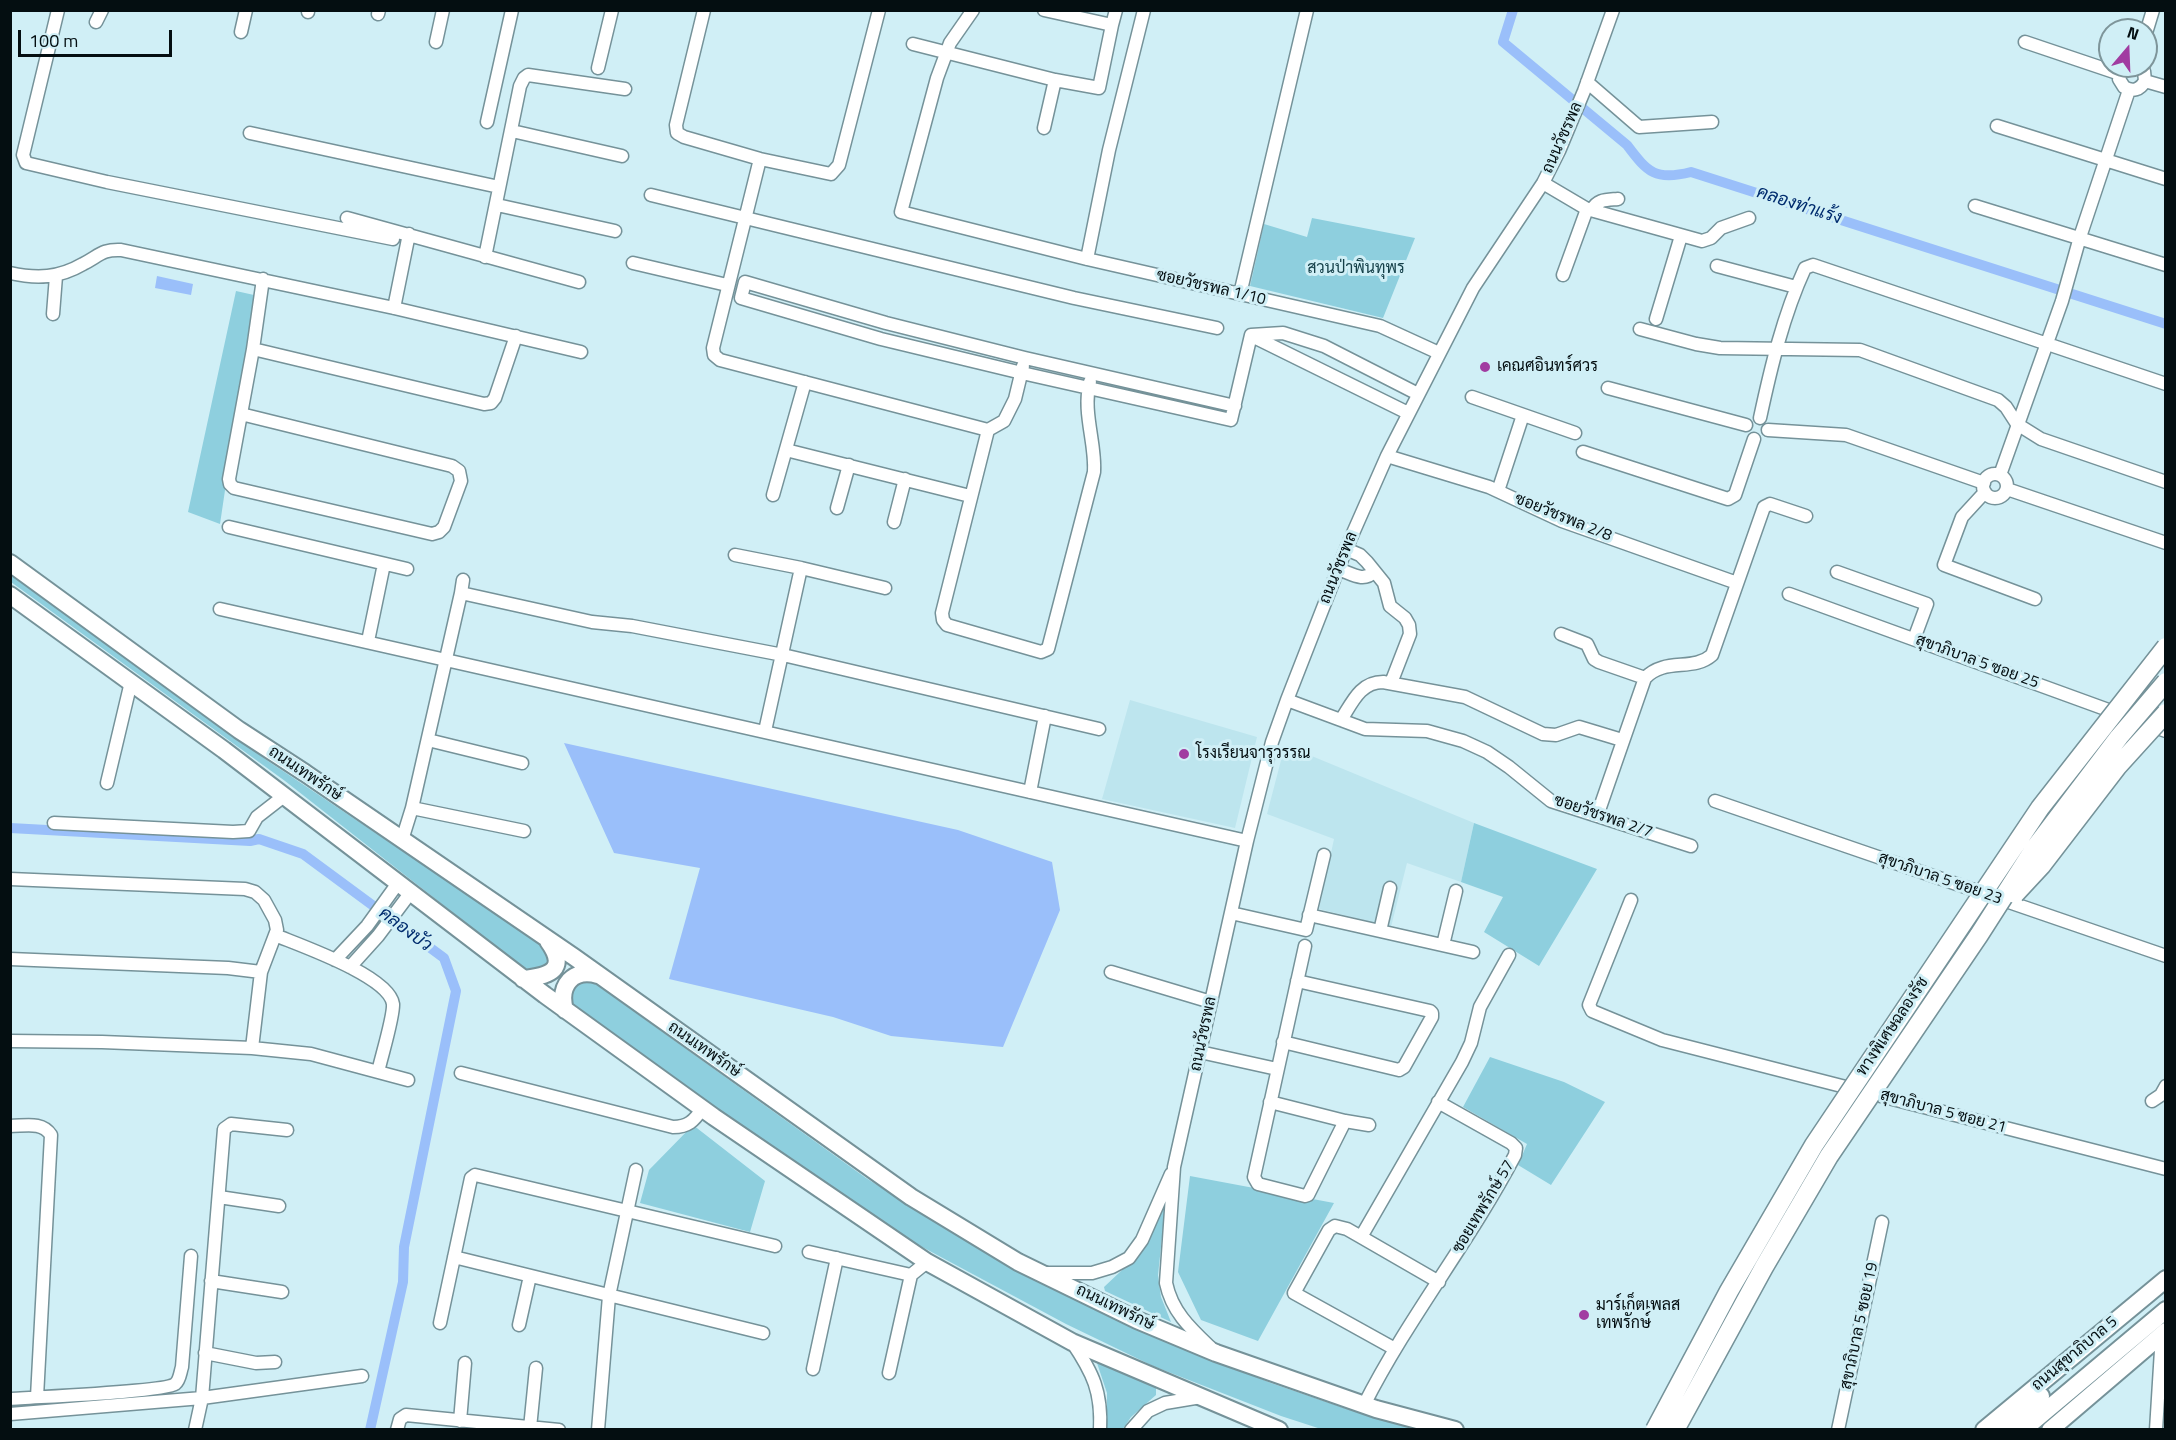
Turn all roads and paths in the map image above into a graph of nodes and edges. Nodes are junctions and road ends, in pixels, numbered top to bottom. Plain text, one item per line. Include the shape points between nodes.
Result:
1 (58, 10) edge
2 (246, 10) edge
3 (443, 10) edge
4 (512, 10) edge
5 (612, 10) edge
6 (704, 10) edge
7 (879, 10) edge
8 (973, 10) edge
9 (1044, 10) edge
10 (1116, 10) edge
11 (1144, 10) edge
12 (1307, 10) edge
13 (1613, 10) edge
14 (1112, 26) junction
15 (242, 32) dead end
16 (436, 42) dead end
17 (2025, 42) dead end
18 (913, 44) dead end
19 (947, 52) junction
20 (2098, 63) edge
21 (598, 68) dead end
22 (2122, 78) edge
23 (2145, 78) edge
24 (1055, 80) junction
25 (2145, 81) junction
26 (1585, 87) junction
27 (2166, 87) edge
28 (625, 89) dead end
29 (2129, 90) junction
30 (487, 122) dead end
31 (1712, 122) dead end
32 (1997, 126) dead end
33 (1044, 128) dead end
34 (512, 131) junction
35 (250, 133) dead end
36 (622, 156) dead end
37 (760, 159) junction
38 (2104, 160) junction
39 (2166, 179) edge
40 (1543, 183) junction
41 (499, 187) junction
42 (651, 195) dead end
43 (1618, 199) dead end
44 (497, 205) junction
45 (1975, 206) dead end
46 (1590, 209) junction
47 (348, 218) dead end
48 (744, 218) junction
49 (1749, 218) dead end
50 (615, 231) dead end
51 (410, 234) junction
52 (1681, 236) junction
53 (2080, 237) junction
54 (393, 239) dead end
55 (485, 257) junction
56 (1087, 259) junction
57 (633, 263) dead end
58 (2166, 265) edge
59 (1717, 266) dead end
60 (10, 273) edge
61 (1563, 275) dead end
62 (56, 276) junction
63 (263, 279) junction
64 (579, 282) dead end
65 (727, 285) junction
66 (1797, 287) junction
67 (1240, 294) junction
68 (394, 308) junction
69 (53, 314) dead end
70 (1656, 319) dead end
71 (885, 323) junction
72 (1217, 328) dead end
73 (1640, 329) dead end
74 (1251, 335) junction
75 (516, 336) junction
76 (881, 339) junction
77 (2046, 345) junction
78 (253, 349) junction
79 (1775, 349) junction
80 (581, 352) dead end
81 (1439, 353) junction
82 (1025, 358) junction
83 (1093, 372) junction
84 (1022, 373) junction
85 (805, 382) junction
86 (2166, 384) edge
87 (1088, 388) junction
88 (1608, 388) dead end
89 (1418, 394) junction
90 (1472, 397) dead end
91 (1234, 406) junction
92 (1408, 413) junction
93 (242, 414) junction
94 (1523, 415) junction
95 (1760, 418) junction
96 (2017, 424) junction
97 (1746, 425) junction
98 (988, 430) junction
99 (1768, 430) junction
100 (1575, 433) dead end
101 (1754, 439) junction
102 (786, 450) junction
103 (1583, 452) dead end
104 (1387, 456) junction
105 (849, 465) junction
106 (2000, 475) junction
107 (905, 479) junction
108 (2166, 482) edge
109 (1984, 488) junction
110 (2007, 489) junction
111 (1498, 491) junction
112 (773, 495) dead end
113 (970, 496) junction
114 (837, 508) dead end
115 (1806, 516) dead end
116 (894, 522) dead end
117 (229, 527) dead end
118 (2166, 543) edge
119 (1346, 549) junction
120 (735, 555) dead end
121 (10, 563) edge
122 (384, 564) junction
123 (801, 568) junction
124 (407, 569) dead end
125 (1338, 569) junction
126 (1374, 572) junction
127 (1837, 572) dead end
128 (463, 580) dead end
129 (1737, 583) junction
130 (885, 588) dead end
131 (461, 593) junction
132 (10, 594) edge
133 (1789, 594) dead end
134 (2035, 599) dead end
135 (220, 609) dead end
136 (1561, 634) dead end
137 (1914, 639) junction
138 (368, 641) junction
139 (2166, 647) edge
140 (783, 655) junction
141 (446, 660) junction
142 (1645, 678) junction
143 (131, 682) junction
144 (2166, 682) edge
145 (1391, 683) junction
146 (1287, 700) junction
147 (2166, 713) edge
148 (1045, 716) junction
149 (1341, 720) junction
150 (1099, 729) dead end
151 (765, 731) junction
152 (2166, 731) edge
153 (428, 740) junction
154 (1623, 740) junction
155 (522, 763) dead end
156 (108, 783) dead end
157 (1030, 792) junction
158 (284, 796) junction
159 (1716, 801) dead end
160 (412, 808) junction
161 (1597, 816) junction
162 (54, 823) dead end
163 (524, 831) dead end
164 (402, 840) junction
165 (1247, 842) junction
166 (1691, 846) dead end
167 (1324, 855) dead end
168 (10, 879) edge
169 (404, 888) junction
170 (1390, 888) dead end
171 (1456, 891) dead end
172 (1631, 900) dead end
173 (1231, 913) junction
174 (1310, 915) junction
175 (1380, 931) junction
176 (275, 935) junction
177 (1979, 935) junction
178 (546, 938) junction
179 (1443, 945) junction
180 (1305, 946) dead end
181 (1473, 952) dead end
182 (1509, 955) dead end
183 (2166, 956) edge
184 (10, 959) edge
185 (335, 960) junction
186 (350, 968) junction
187 (261, 972) junction
188 (1111, 972) dead end
189 (599, 975) junction
190 (523, 979) junction
191 (1297, 981) junction
192 (1211, 1002) junction
193 (565, 1010) junction
194 (10, 1041) edge
195 (1283, 1042) junction
196 (252, 1048) junction
197 (1200, 1052) junction
198 (1277, 1069) junction
199 (378, 1072) junction
200 (461, 1073) dead end
201 (408, 1080) dead end
202 (2166, 1086) edge
203 (2152, 1101) dead end
204 (1270, 1102) junction
205 (1438, 1102) junction
206 (702, 1109) junction
207 (1345, 1121) junction
208 (1369, 1125) dead end
209 (10, 1126) edge
210 (287, 1130) dead end
211 (1174, 1167) junction
212 (2166, 1169) edge
213 (636, 1170) dead end
214 (219, 1197) junction
215 (279, 1206) dead end
216 (626, 1210) junction
217 (1882, 1222) dead end
218 (1361, 1237) junction
219 (775, 1246) dead end
220 (809, 1252) dead end
221 (191, 1256) dead end
222 (454, 1257) junction
223 (837, 1258) junction
224 (927, 1262) junction
225 (1042, 1273) junction
226 (911, 1275) junction
227 (530, 1276) junction
228 (2166, 1279) edge
229 (211, 1281) junction
230 (1439, 1282) junction
231 (282, 1292) dead end
232 (2166, 1293) edge
233 (609, 1296) junction
234 (2166, 1310) edge
235 (440, 1323) dead end
236 (519, 1325) dead end
237 (2164, 1332) edge
238 (763, 1333) dead end
239 (1072, 1342) junction
240 (1395, 1349) junction
241 (205, 1353) junction
242 (1216, 1353) junction
243 (275, 1362) dead end
244 (465, 1363) dead end
245 (536, 1368) dead end
246 (813, 1369) dead end
247 (889, 1373) dead end
248 (362, 1376) dead end
249 (37, 1397) junction
250 (1201, 1397) junction
251 (202, 1398) junction
252 (10, 1399) edge
253 (1364, 1404) junction
254 (10, 1414) edge
255 (460, 1421) junction
256 (530, 1428) junction
257 (195, 1430) edge
258 (398, 1430) edge
259 (559, 1430) edge
260 (598, 1430) edge
261 (1100, 1430) edge
262 (1131, 1430) edge
263 (1279, 1430) edge
264 (1455, 1430) edge
265 (1655, 1430) edge
266 (1675, 1430) edge
267 (1838, 1430) edge
268 (1984, 1430) edge
269 (2003, 1430) edge
270 (2023, 1430) edge
271 (2050, 1430) edge
272 (2156, 1430) edge

1 - 54 street via 22,155 26,163
2 - 15 street
3 - 16 street
4 - 30 street
5 - 21 street
6 - 37 street via 677,133
7 - 37 street via 836,170 831,174
8 - 19 street
9 - 14 street
10 - 14 street
11 - 56 street
12 - 67 street
13 - 26 street, ถนนวัชรพล
14 - 24 street via 1099,88
17 - 20 street
18 - 19 street
19 - 24 street
19 - 56 street, ซอยวัชรพล 1/10 via 901,212
22 - 29 street via 2121,84
23 - 25 street
24 - 33 street
25 - 27 street
25 - 29 street via 2139,89
26 - 31 street via 1639,127
26 - 40 street, ถนนวัชรพล
28 - 34 street via 528,75 520,86
29 - 38 street
32 - 38 street
34 - 36 street
34 - 41 street
35 - 41 street
37 - 48 street
38 - 39 street
38 - 53 street
40 - 46 street
40 - 81 street, ถนนวัชรพล via 1473,288
41 - 44 street
42 - 48 street
43 - 46 street via 1599,201
44 - 50 street
44 - 55 street
45 - 53 street
46 - 52 street
46 - 61 street
47 - 51 street
48 - 65 street
48 - 72 street via 1074,298
49 - 52 street via 1721,228 1702,241
51 - 55 street
51 - 68 street
52 - 70 street
53 - 58 street
53 - 77 street via 2070,279
55 - 64 street
56 - 67 street, ซอยวัชรพล 1/10
57 - 65 street
59 - 66 street
60 - 62 street
62 - 63 street via 109,250 122,250
62 - 69 street
63 - 68 street
63 - 78 street
65 - 85 street via 714,355 720,360
66 - 77 street via 1805,268 1813,265
66 - 79 street
67 - 81 street, ซอยวัชรพล 1/10 via 1380,326
68 - 75 street
71 - 76 street
71 - 76 street via 745,282 741,298
71 - 82 street
73 - 79 street via 1712,347
74 - 89 street via 1284,333 1324,346
74 - 91 street
74 - 92 street
75 - 78 street via 495,398 484,404
75 - 80 street
76 - 84 street
77 - 86 street
77 - 96 street
78 - 93 street
79 - 95 street
79 - 96 street via 1860,350 1998,400
81 - 89 street, ถนนวัชรพล
82 - 83 street
82 - 84 street
83 - 87 street
83 - 91 street
84 - 87 street
84 - 98 street via 1004,421
85 - 98 street
85 - 102 street
87 - 91 street via 1231,420
87 - 113 street via 1094,472 1045,651 947,625 943,620
88 - 97 street
89 - 92 street, ถนนวัชรพล
90 - 94 street
92 - 104 street, ถนนวัชรพล
93 - 93 street via 452,466 459,471 461,480 444,527 432,534 234,488 229,479
94 - 100 street
94 - 111 street
95 - 97 street
95 - 99 street
96 - 106 street
96 - 108 street via 2041,440
97 - 101 street via 1747,434
98 - 113 street
99 - 101 street via 1762,438
99 - 109 street via 1846,435
101 - 103 street via 1735,495 1728,499
102 - 105 street
102 - 112 street
104 - 111 street, ซอยวัชรพล 2/8
104 - 119 street, ถนนวัชรพล
105 - 107 street
105 - 114 street
106 - 109 street via 1992,475
106 - 110 street
107 - 113 street
107 - 116 street
109 - 110 street via 1992,498 2005,494
109 - 134 street via 1962,517 1944,565
110 - 118 street
111 - 129 street, ซอยวัชรพล 2/8 via 1562,521
115 - 129 street via 1770,504 1764,507
117 - 122 street
119 - 125 street, ถนนวัชรพล
119 - 126 street via 1364,558
120 - 123 street
121 - 164 main road, ถนนเทพรักษ์ via 239,730
122 - 124 street
122 - 138 street
123 - 130 street
123 - 140 street
125 - 126 street via 1363,578
125 - 146 street, ถนนวัชรพล
126 - 145 street via 1387,589 1390,606 1405,618 1410,629
127 - 137 street via 1927,604
128 - 131 street
129 - 142 street via 1712,655 1700,662 1661,666
131 - 140 street via 592,622
131 - 141 street
132 - 143 main road, ถนนเทพรักษ์
133 - 137 street, สุขาภิบาล 5 ซอย 25
135 - 138 street
136 - 142 street via 1587,644 1599,662
137 - 152 street, สุขาภิบาล 5 ซอย 25
138 - 141 street
139 - 265 highway, ทางพิเศษฉลองรัช, bridge via 2034,816 1814,1145 1729,1291
140 - 148 street
140 - 151 street
141 - 151 street
141 - 153 street
142 - 154 street
143 - 156 street
143 - 158 main road, ถนนเทพรักษ์
144 - 177 highway, ทางพิเศษฉลองรัช, bridge via 2034,849
145 - 149 street via 1379,681 1364,686
145 - 154 street via 1465,697 1543,734 1557,735 1581,727
146 - 149 street, ซอยวัชรพล 2/7
146 - 165 street, ถนนวัชรพล via 1272,742
147 - 177 highway, bridge via 2117,767 2041,867
148 - 150 street
148 - 157 street
149 - 161 street, ซอยวัชรพล 2/7 via 1365,729 1427,730 1463,741 1487,752 1551,801
151 - 157 street
153 - 155 street
153 - 160 street
154 - 161 street
157 - 165 street
158 - 162 street via 257,817 249,831
158 - 169 main road, ถนนเทพรักษ์
159 - 183 street, สุขาภิบาล 5 ซอย 23
160 - 163 street
160 - 164 street
161 - 166 street, ซอยวัชรพล 2/7
164 - 178 main road, ถนนเทพรักษ์
165 - 173 street, ถนนวัชรพล
167 - 174 street
168 - 176 street via 245,889 255,892 270,910
169 - 185 street via 385,900
169 - 186 street via 398,909
169 - 190 main road, ถนนเทพรักษ์
170 - 175 street
171 - 179 street
172 - 212 street, สุขาภิบาล 5 ซอย 21 via 1589,1005 1592,1011 1662,1040
173 - 174 street via 1306,930
173 - 192 street, ถนนวัชรพล
174 - 175 street
175 - 179 street
176 - 185 street
176 - 187 street
177 - 266 highway, ทางพิเศษฉลองรัช, bridge via 1828,1156
178 - 189 main road, ถนนเทพรักษ์
178 - 190 main road via 556,951 556,967 549,974
179 - 181 street
180 - 191 street
182 - 205 street via 1479,1007 1471,1043
184 - 187 street
185 - 186 street
186 - 199 street via 388,993 393,1004
187 - 196 street
188 - 192 street
189 - 193 main road via 588,972 570,980 562,1001
189 - 225 main road, ถนนเทพรักษ์ via 911,1197
190 - 193 main road, ถนนเทพรักษ์
191 - 195 street
191 - 195 street via 1430,1011 1432,1017 1399,1070
192 - 197 street, ถนนวัชรพล
193 - 206 main road, ถนนเทพรักษ์
194 - 196 street
195 - 198 street
196 - 199 street via 311,1053
197 - 198 street
197 - 211 street, ถนนวัชรพล
198 - 204 street
199 - 201 street
200 - 206 street via 673,1127 686,1127
202 - 203 street
204 - 207 street
204 - 207 street via 1254,1177 1258,1184 1305,1196
205 - 218 street
205 - 230 street, ซอยเทพรักษ์ 57 via 1516,1148 1508,1168
206 - 224 main road, ถนนเทพรักษ์
207 - 208 street
209 - 249 street via 40,1125 51,1134
210 - 214 street via 227,1126
211 - 225 street, ถนนวัชรพล via 1142,1240 1129,1258 1092,1273
211 - 242 street, ถนนวัชรพล via 1166,1283 1169,1298 1182,1319
213 - 216 street
214 - 215 street
214 - 229 street
216 - 219 street
216 - 222 street via 475,1175 471,1178
216 - 233 street
217 - 267 street, สุขาภิบาล 5 ซอย 19
218 - 230 street
218 - 240 street via 1335,1226 1329,1230 1294,1293
220 - 223 street
221 - 249 street via 182,1367 173,1386
222 - 227 street
222 - 235 street
223 - 226 street
223 - 246 street
224 - 226 street
224 - 239 main road, ถนนเทพรักษ์
225 - 242 main road, ถนนเทพรักษ์ via 1137,1320
226 - 247 street
227 - 233 street
227 - 236 street
228 - 268 main road, ถนนสุขาภิบาล 5
229 - 231 street
229 - 241 street
230 - 240 street, ซอยเทพรักษ์ 57
232 - 269 main road, ถนนสุขาภิบาล 5
233 - 238 street
233 - 260 street
234 - 270 main road, ถนนสุขาภิบาล 5
237 - 271 main road
237 - 272 street
239 - 250 main road, ถนนเทพรักษ์
239 - 261 street via 1090,1368 1099,1391
240 - 253 street, ซอยเทพรักษ์ 57
241 - 243 street via 256,1363
241 - 251 street
242 - 253 main road, ถนนเทพรักษ์
244 - 255 street
245 - 256 street
248 - 251 street
249 - 252 street
250 - 262 street via 1165,1403 1148,1411
250 - 263 main road, ถนนเทพรักษ์
251 - 254 street
251 - 257 street
253 - 264 main road, ถนนเทพรักษ์
255 - 256 street
255 - 258 street via 406,1415 400,1419
256 - 259 street

